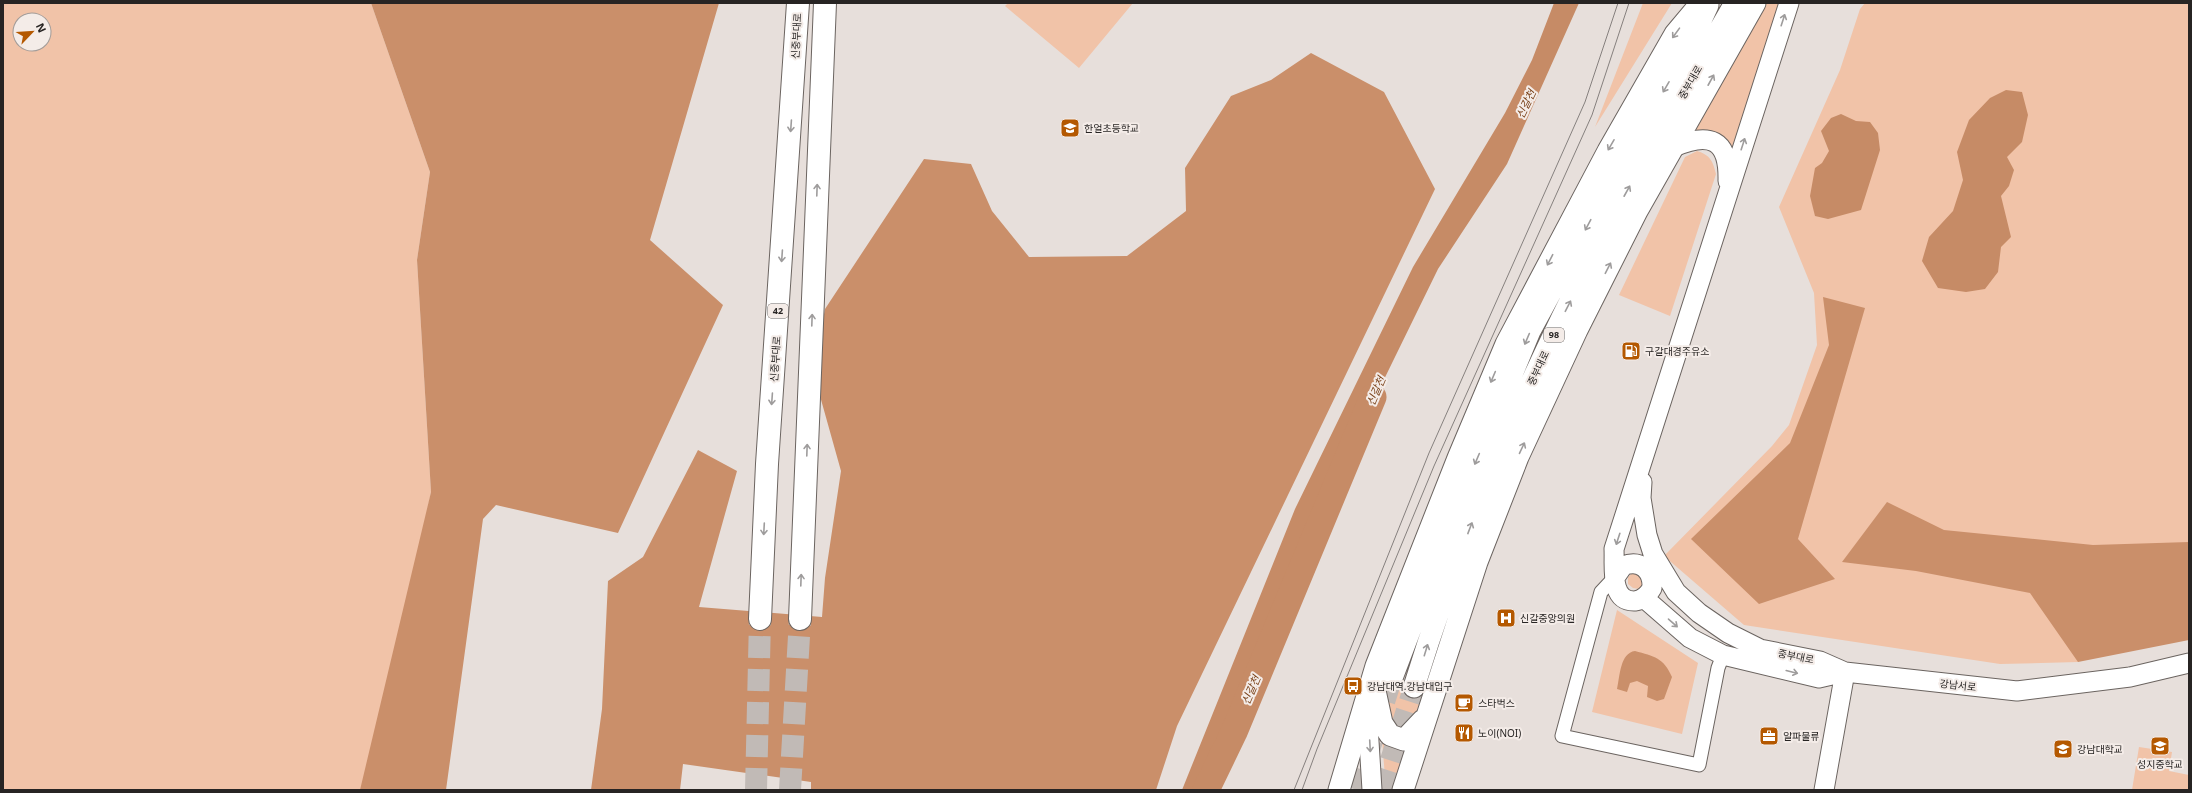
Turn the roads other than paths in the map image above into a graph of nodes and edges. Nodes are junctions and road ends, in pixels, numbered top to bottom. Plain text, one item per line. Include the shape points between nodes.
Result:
1 (784, 3) edge
2 (798, 3) edge
3 (825, 3) edge
4 (1701, 3) edge
5 (1709, 3) edge
6 (1735, 3) edge
7 (1755, 3) edge
8 (1789, 3) edge
9 (792, 104) junction
10 (1674, 147) junction
11 (1727, 194) junction
12 (1643, 462) junction
13 (1641, 498) junction
14 (1650, 575) junction
15 (1616, 576) junction
16 (1620, 595) junction
17 (1644, 598) junction
18 (1596, 610) junction
19 (760, 619) tunnel mouth
20 (800, 619) tunnel mouth
21 (1760, 648) junction
22 (1723, 655) junction
23 (2189, 663) edge
24 (1845, 672) junction
25 (1380, 677) junction
26 (1414, 687) tunnel mouth
27 (1426, 716) junction
28 (1407, 785) edge
29 (1339, 790) edge
30 (1372, 790) edge
31 (1824, 790) edge

1 - 9 highway
2 - 9 highway, 신중부대로 / 42
20 -> 3 highway
4 -> 25 main road via 1675,34 1608,151 1506,344 1458,458
5 -> 25 main road, 중부대로 / 98 via 1690,44 1616,172 1530,331 1460,499
26 -> 6 main road, 중부대로 / 98 via 1436,614 1500,450 1566,310 1627,191
10 -> 7 main road
11 -> 8 street
9 -> 19 highway, 신중부대로 / 42 via 767,464
10 - 11 street via 1692,139 1706,138 1715,143 1725,154 1728,170
27 -> 10 main road via 1477,562 1518,457 1637,210
11 - 12 street, 중부대로
12 - 13 street, 중부대로
12 -> 15 street, 중부대로 via 1614,549
13 - 14 street via 1634,525 1638,547
13 - 21 street, 중부대로 via 1653,554 1676,592 1699,613 1728,633
14 - 15 street via 1636,563 1623,566
14 - 17 street via 1652,588
14 - 21 street via 1659,591 1691,619 1726,641
15 - 16 street, 중부대로 via 1616,589
15 - 18 street via 1602,592
16 - 17 street via 1631,601
16 - 18 street via 1611,596
17 -> 22 street, 중부대로 via 1690,638
18 - 22 street via 1562,736 1699,765 1718,668
21 - 24 street, 중부대로 via 1820,660
22 -> 24 street, 중부대로 via 1819,678
23 - 24 street, 강남서로 via 2130,677 2017,691
24 - 31 street
25 - 27 main road via 1382,723 1390,735 1404,740
25 - 29 main road
25 -> 30 street via 1368,725
27 - 28 main road

